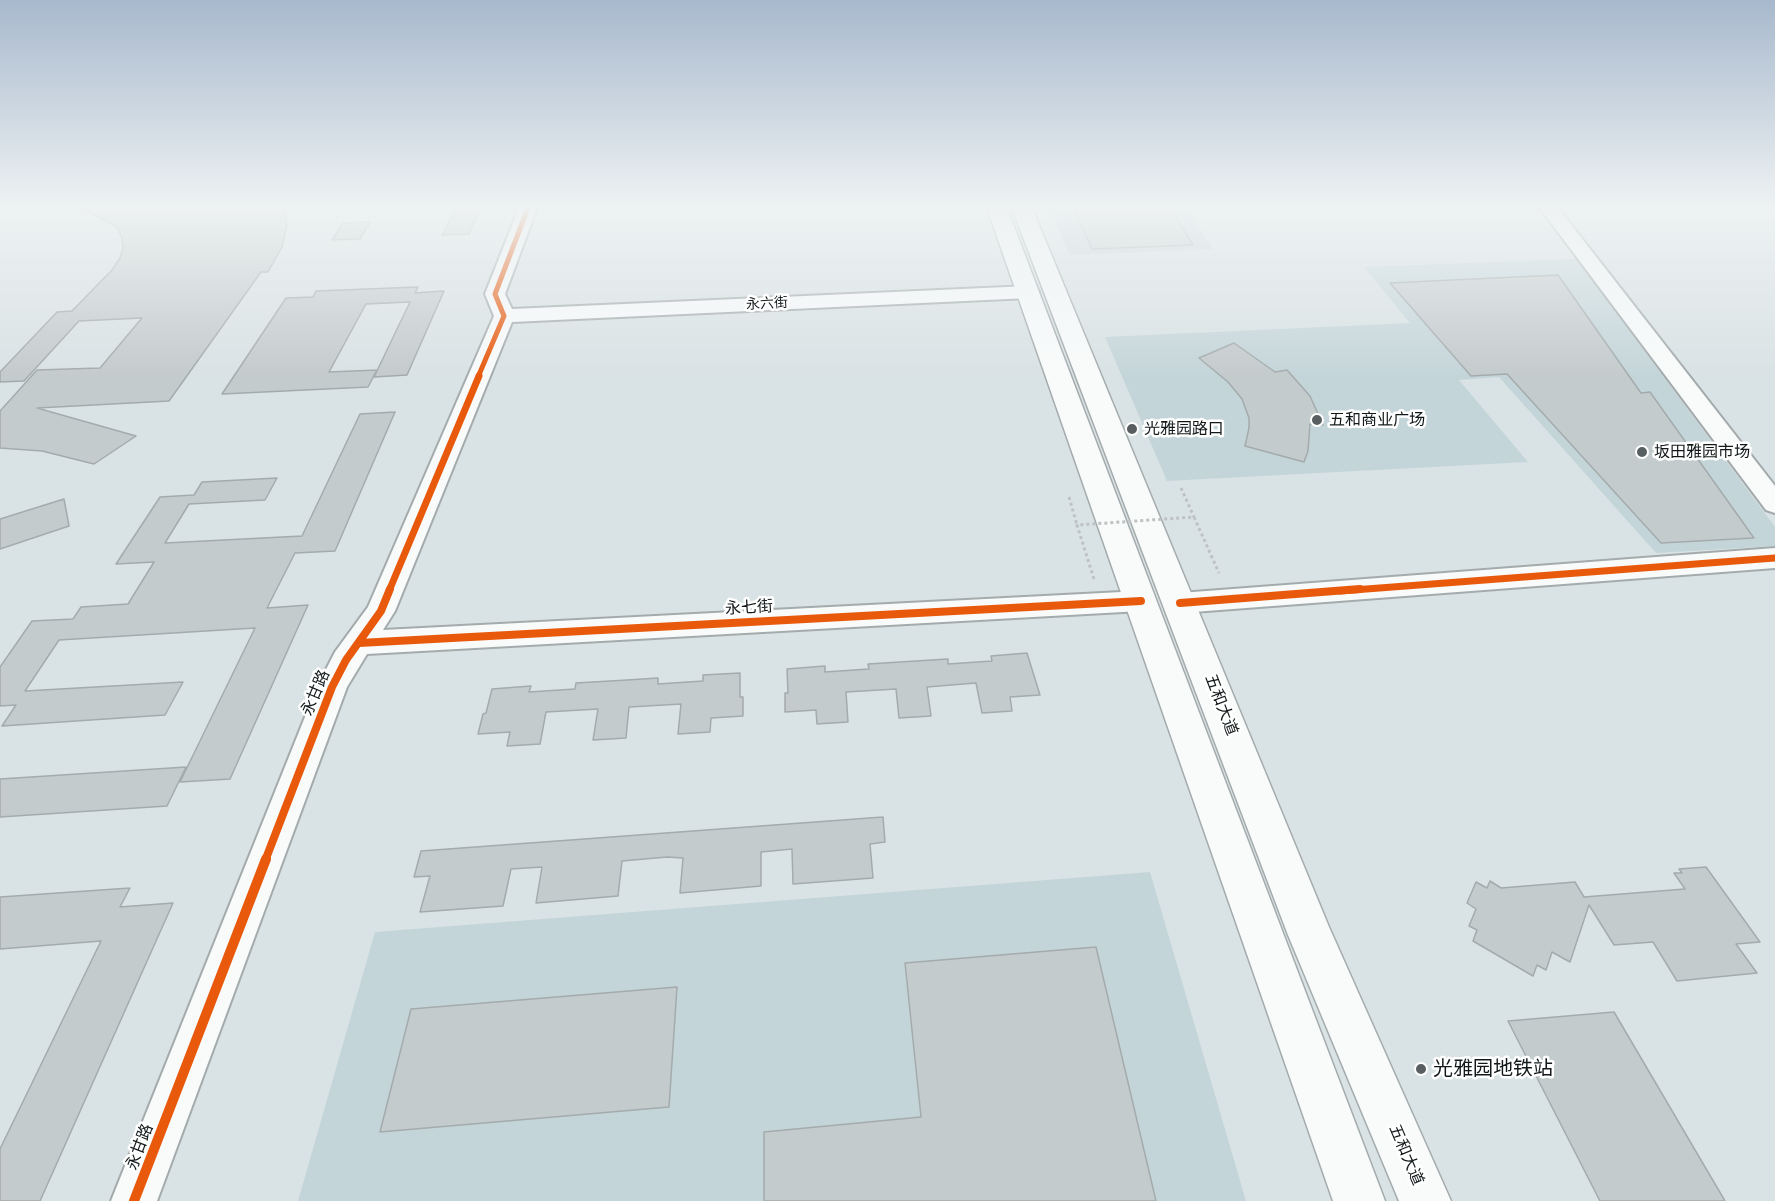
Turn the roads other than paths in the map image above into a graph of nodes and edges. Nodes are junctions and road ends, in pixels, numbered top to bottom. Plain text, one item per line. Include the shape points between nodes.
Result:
1 (506, 264) edge
2 (1018, 264) edge
3 (1044, 264) edge
4 (1592, 264) edge
5 (1029, 292) junction
6 (504, 316) junction
7 (1775, 504) edge
8 (1775, 558) edge
9 (1141, 601) junction
10 (1180, 603) junction
11 (359, 643) junction
12 (134, 1201) edge
13 (1359, 1201) edge
14 (1425, 1201) edge

1 - 6 street via 495,294
2 - 5 main road
3 - 10 main road, 五和大道
4 - 7 street
5 - 6 street, 永六街
5 - 9 main road
6 - 11 street, 永甘路 via 387,598
8 - 10 street
9 - 11 street, 永七街
9 - 13 main road
10 - 14 main road, 五和大道 via 1310,935
11 - 12 street, 永甘路 via 332,687

